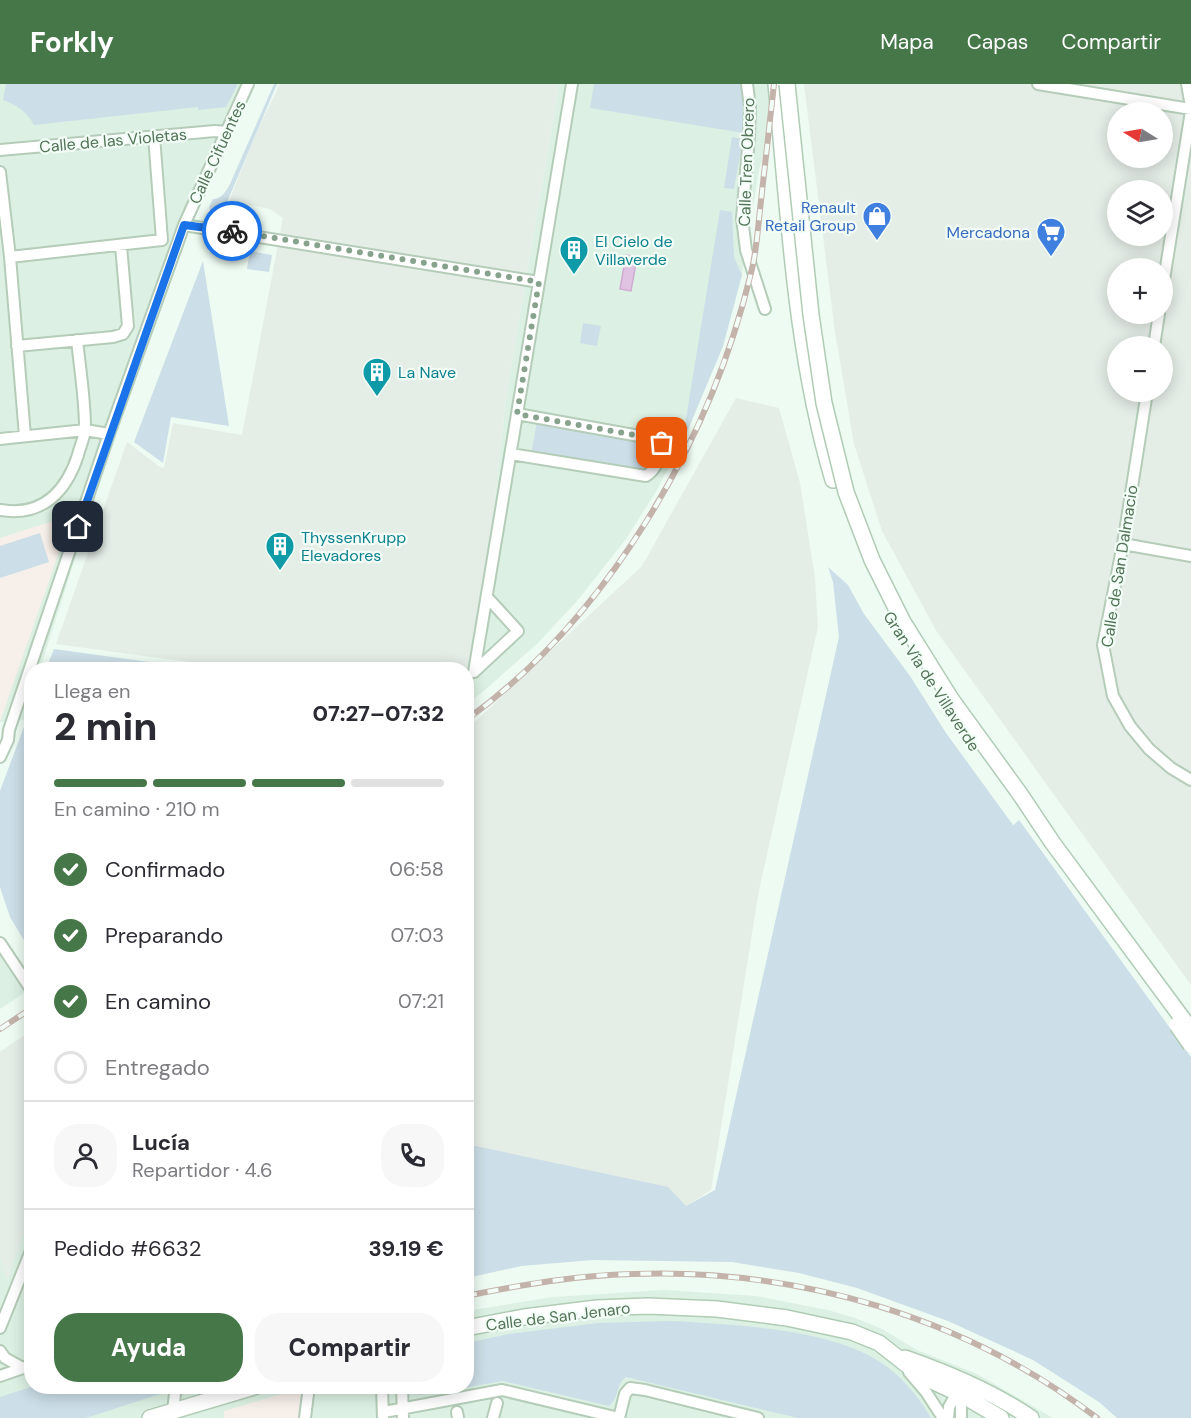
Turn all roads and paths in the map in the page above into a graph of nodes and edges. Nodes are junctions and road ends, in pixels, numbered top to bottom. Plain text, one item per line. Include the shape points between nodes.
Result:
1 (248, 84) edge
2 (572, 84) edge
3 (747, 84) edge
4 (776, 84) edge
5 (787, 84) edge
6 (1038, 84) edge
7 (1187, 84) edge
8 (1191, 114) edge
9 (226, 132) junction
10 (154, 136) junction
11 (0, 150) edge
12 (0, 172) edge
13 (184, 225) junction
14 (122, 246) junction
15 (10, 257) junction
16 (1168, 258) edge
17 (539, 282) junction
18 (765, 309) dead end
19 (77, 340) junction
20 (17, 346) junction
21 (1145, 402) edge
22 (517, 414) junction
23 (85, 430) junction
24 (109, 434) junction
25 (25, 436) junction
26 (0, 437) edge
27 (511, 454) junction
28 (0, 510) edge
29 (1123, 544) junction
30 (1191, 556) edge
31 (487, 597) junction
32 (32, 662) edge
33 (24, 686) edge
34 (9, 730) junction
35 (0, 740) edge
36 (0, 757) edge
37 (1191, 780) edge
38 (0, 943) edge
39 (24, 979) edge
40 (1191, 1030) edge
41 (1191, 1045) edge
42 (24, 1268) edge
43 (474, 1326) edge
44 (0, 1328) edge
45 (0, 1351) edge
46 (894, 1354) junction
47 (24, 1366) edge
48 (24, 1368) edge
49 (0, 1376) edge
50 (960, 1387) junction
51 (175, 1394) edge
52 (233, 1394) edge
53 (308, 1394) edge
54 (382, 1394) edge
55 (402, 1394) edge
56 (497, 1403) dead end
57 (403, 1413) edge
58 (172, 1414) edge
59 (383, 1415) edge
60 (150, 1418) edge
61 (305, 1418) edge
62 (493, 1418) edge
63 (619, 1418) edge
64 (758, 1418) edge
65 (943, 1418) edge
66 (948, 1418) edge
67 (961, 1418) edge
68 (995, 1418) edge
69 (1031, 1418) edge

1 - 9 street, Calle Cifuentes
2 - 17 street
3 - 18 street, Calle Tren Obrero via 749,137 742,218 746,250
4 - 41 street, Gran Vía de Villaverde, bridge via 808,378 821,439 854,542 897,633 946,708
5 - 40 street, Gran Vía de Villaverde, bridge via 824,403 846,492 872,560 903,622 951,699
6 - 8 street
7 - 8 street
8 - 16 street
9 - 10 street, Calle de las Violetas
9 - 13 street, Calle Cifuentes
10 - 11 street, Calle de las Violetas
10 - 14 street via 162,240
12 - 15 street
13 - 17 street
13 - 24 street, Calle Cifuentes
14 - 15 street
14 - 19 street via 128,326 123,334
15 - 20 street
17 - 22 street
19 - 20 street
19 - 23 street
20 - 25 street
21 - 29 street, Calle de San Dalmacio
22 - 27 street
22 - 27 street via 656,439 662,443 662,452 652,473 646,476
23 - 24 street
23 - 25 street
23 - 28 street via 65,485 47,503 28,510
24 - 32 street, Calle Cifuentes
25 - 26 street
27 - 31 street
29 - 30 street
29 - 37 street, Calle de San Dalmacio via 1103,645 1113,696 1149,749
31 - 31 street via 474,672 518,631
33 - 34 street, Calle Cifuentes
34 - 35 street, Calle Cifuentes
34 - 36 street, Calle Cifuentes
38 - 39 street
42 - 44 street
43 - 46 street, Calle de San Jenaro via 597,1308 717,1309 820,1323 879,1343
45 - 47 street via 5,1358
46 - 50 street, Calle de San Jenaro via 921,1376
46 - 65 street
48 - 49 street
50 - 66 street via 949,1407
50 - 67 street
50 - 68 street, Calle de San Jenaro
50 - 69 street, Calle de San Jenaro via 987,1393
51 - 58 street
52 - 58 street
53 - 61 street
54 - 59 street
55 - 57 street
56 - 62 street
57 - 59 street
57 - 63 street via 502,1390
58 - 60 street
63 - 64 street via 630,1388

